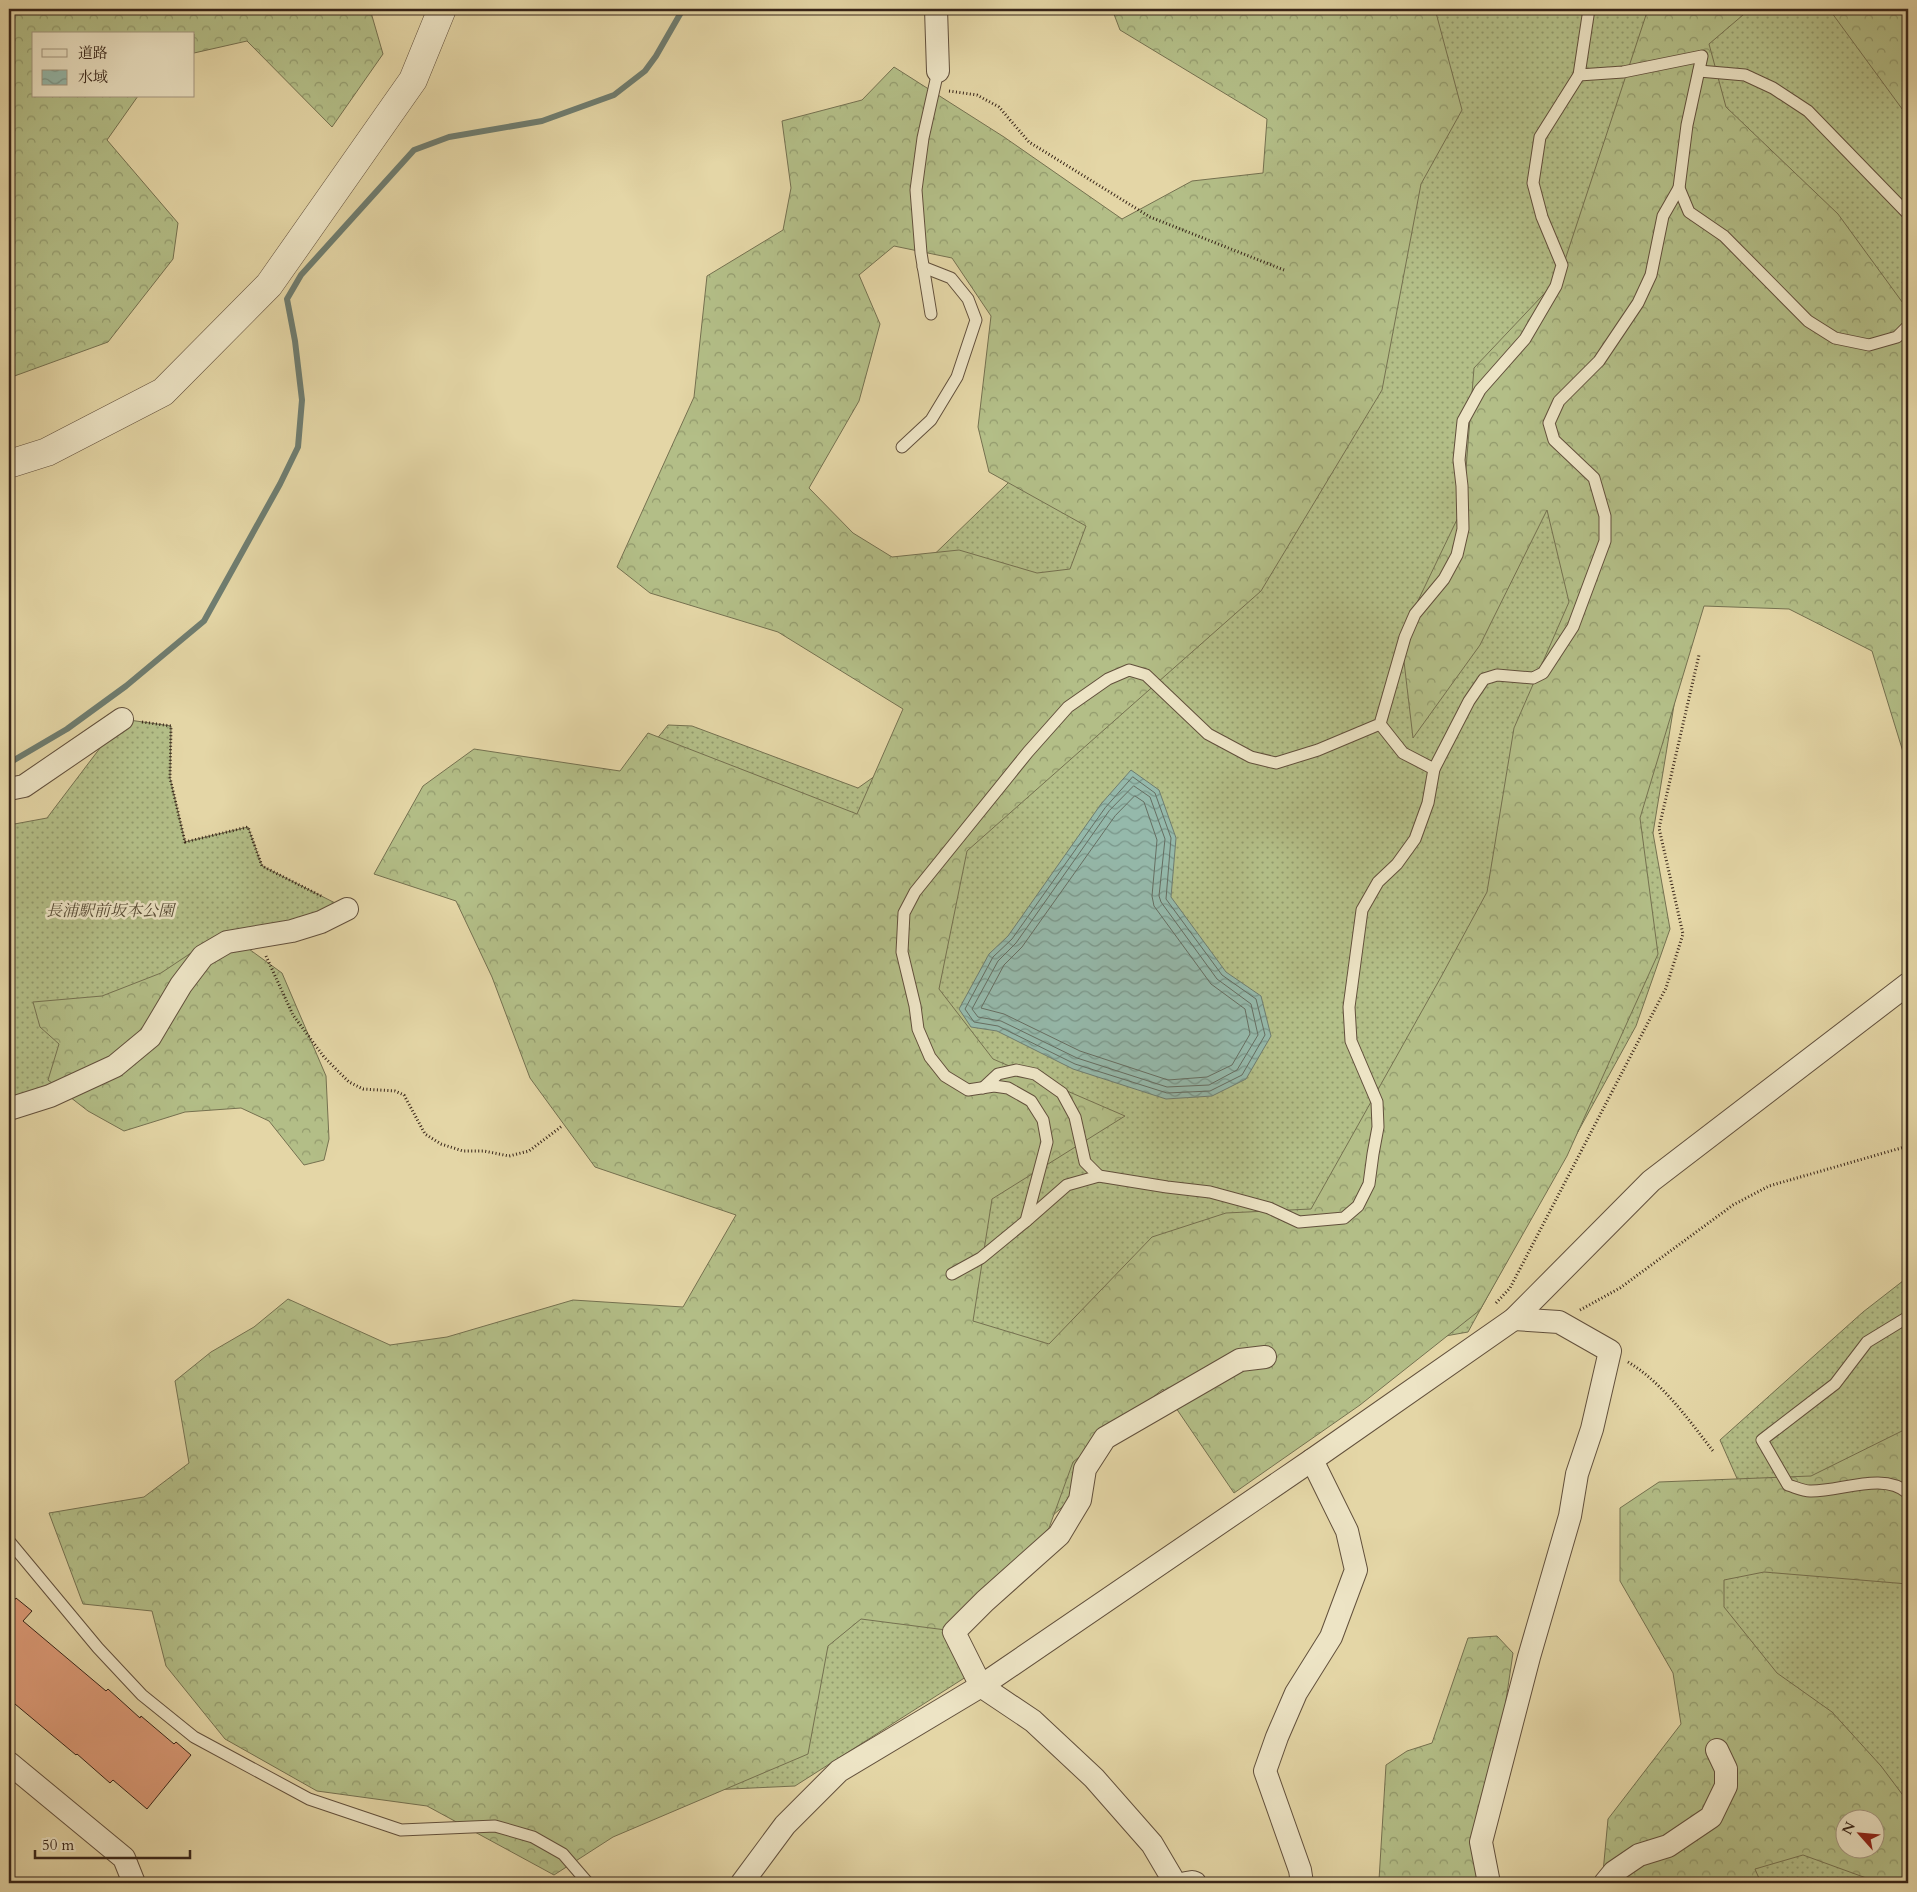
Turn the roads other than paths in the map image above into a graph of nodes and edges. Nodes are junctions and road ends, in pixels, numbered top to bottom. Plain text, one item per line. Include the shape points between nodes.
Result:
1 (442, 9) edge
2 (936, 9) edge
3 (1588, 9) edge
4 (1698, 71) junction
5 (1579, 75) junction
6 (936, 80) joint
7 (1679, 188) junction
8 (1908, 214) edge
9 (923, 267) junction
10 (931, 314) dead end
11 (1908, 326) edge
12 (902, 447) dead end
13 (9, 464) edge
14 (122, 719) road end
15 (1380, 724) junction
16 (1434, 769) junction
17 (9, 790) edge
18 (348, 909) road end
19 (1908, 984) edge
20 (983, 1088) junction
21 (9, 1109) edge
22 (1099, 1176) junction
23 (1026, 1221) junction
24 (952, 1274) dead end
25 (1908, 1317) edge
26 (1514, 1319) junction
27 (1266, 1357) dead end
28 (1312, 1460) junction
29 (1908, 1493) edge
30 (9, 1541) edge
31 (981, 1686) junction
32 (1717, 1750) dead end
33 (9, 1763) edge
34 (134, 1883) edge
35 (588, 1883) edge
36 (742, 1883) edge
37 (1175, 1883) edge
38 (1186, 1883) edge
39 (1194, 1883) edge
40 (1302, 1883) edge
41 (1489, 1883) edge
42 (1605, 1883) edge

1 - 13 street via 413,80 269,285 163,392 47,452
2 - 6 street
3 - 5 lane
4 - 5 lane via 1702,56 1623,72
4 - 7 lane
4 - 8 lane via 1745,75 1774,88 1808,111
5 - 15 lane via 1540,138 1533,183 1542,217 1562,265 1556,286 1525,339 1480,390 1463,421 1458,460 1463,529 1457,555 1444,579 1415,614 1405,637
6 - 9 lane via 916,190
7 - 11 lane via 1689,212 1724,236 1808,321 1835,338 1869,345 1897,337
7 - 16 lane via 1663,216 1651,275 1638,303 1599,361 1560,401 1549,423 1554,440 1594,478 1605,516 1605,541 1573,627 1544,673 1533,678 1497,675 1484,679
9 - 10 lane
9 - 12 lane via 951,278 968,299 976,320 957,377 931,420
14 - 17 street via 24,786
15 - 16 lane via 1403,753
15 - 20 lane via 1318,750 1276,763 1251,757 1208,734 1146,674 1130,670 1108,679 1068,707 915,892 904,913 902,952 918,1029 930,1057 945,1076 968,1090
16 - 22 lane via 1428,803 1415,839 1397,864 1378,882 1362,910 1349,1007 1351,1041 1377,1102 1378,1127 1369,1184 1358,1206 1344,1218 1299,1222 1268,1208 1210,1192
18 - 21 street via 292,931 227,942 203,956 181,985 150,1037 115,1066 50,1096
19 - 26 street via 1651,1181
20 - 22 lane via 998,1074 1016,1070 1035,1074 1062,1093 1075,1117 1085,1162
20 - 23 lane via 1008,1088 1031,1101 1043,1120 1047,1142
22 - 23 lane via 1068,1186
23 - 24 lane via 981,1258
25 - 29 lane via 1867,1342 1835,1384 1762,1440 1788,1485 1809,1492 1876,1483 1902,1488
26 - 28 street
26 - 41 street via 1560,1322 1610,1351 1592,1429 1577,1474 1570,1516 1481,1842
27 - 31 street via 1240,1360 1106,1438 1085,1469 1080,1500 1059,1535 954,1632
28 - 31 street
28 - 40 street via 1347,1531 1356,1570 1331,1637 1296,1694 1265,1771
30 - 35 lane via 98,1648 142,1695 194,1737 309,1799 402,1830 495,1826 534,1836 563,1854
31 - 36 street via 839,1771 785,1825
31 - 37 street via 1033,1721 1094,1778 1152,1844
32 - 42 street via 1726,1769 1726,1786 1711,1817 1668,1846 1639,1855 1614,1872
33 - 34 street via 124,1858
38 - 39 street

